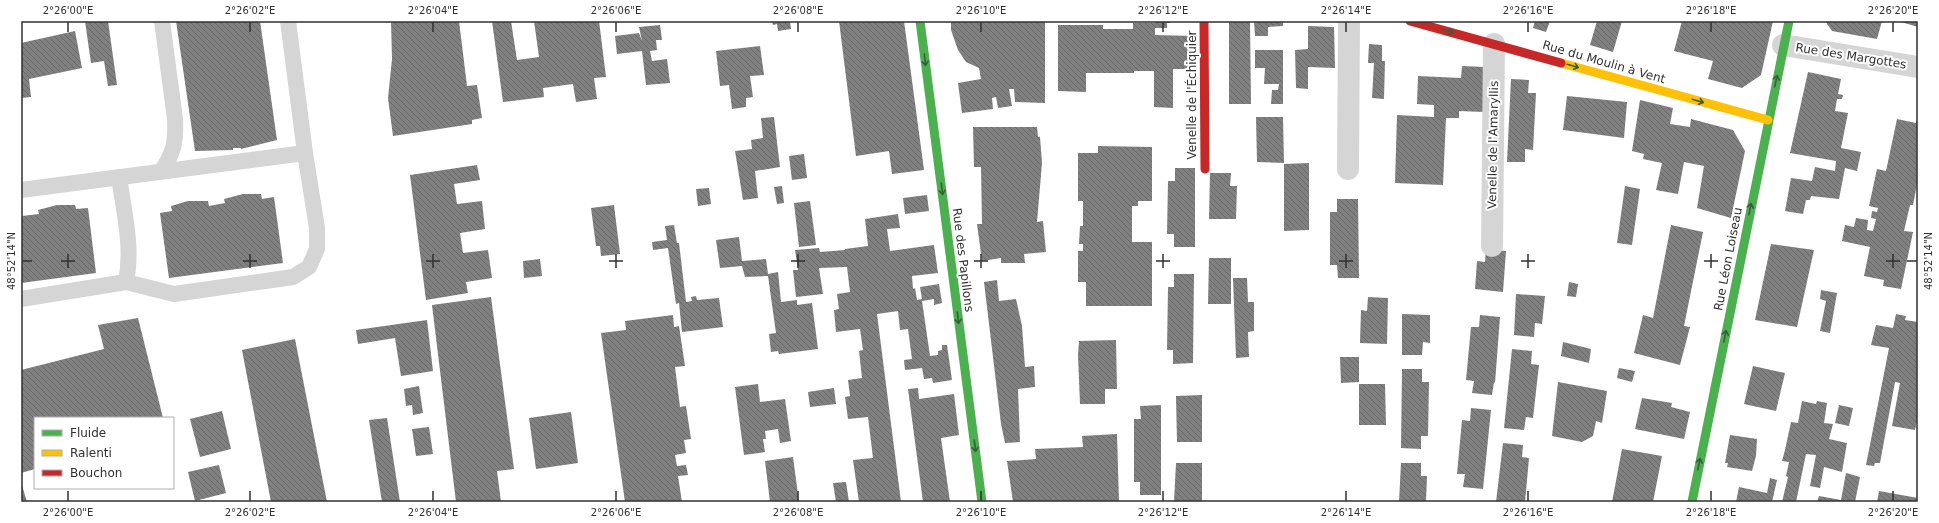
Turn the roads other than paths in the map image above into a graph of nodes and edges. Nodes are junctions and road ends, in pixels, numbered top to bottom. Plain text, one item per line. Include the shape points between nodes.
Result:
1 (162, 21) edge
2 (288, 21) edge
3 (920, 21) edge
4 (1204, 21) edge
5 (1350, 21) edge
6 (1410, 21) edge
7 (1789, 21) edge
8 (1494, 44) junction
9 (1783, 45) junction
10 (1918, 67) edge
11 (1768, 120) junction
12 (305, 153) junction
13 (1205, 169) dead end
14 (1348, 169) dead end
15 (161, 172) junction
16 (119, 177) junction
17 (21, 190) edge
18 (1492, 246) dead end
19 (126, 282) junction
20 (21, 299) edge
21 (982, 502) edge
22 (1692, 502) edge

1 - 15 lane via 176,133 172,155
2 - 12 lane
3 -> 21 street, Rue des Papillons
4 - 13 street, Venelle de l'Échiquier
5 - 14 street
6 -> 8 street, Rue du Moulin à Vent
7 - 9 street, Rue Léon Loiseau
8 -> 11 street, Rue du Moulin à Vent
8 - 18 street, Venelle de l'Amaryllis
9 - 10 street, Rue des Margottes
11 -> 9 street, Rue Léon Loiseau
22 -> 11 street, Rue Léon Loiseau
12 - 15 lane
12 - 19 lane via 318,228 317,249 309,267 294,277 174,294
15 - 16 lane
16 - 17 lane
16 - 19 lane via 129,265
19 - 20 lane

